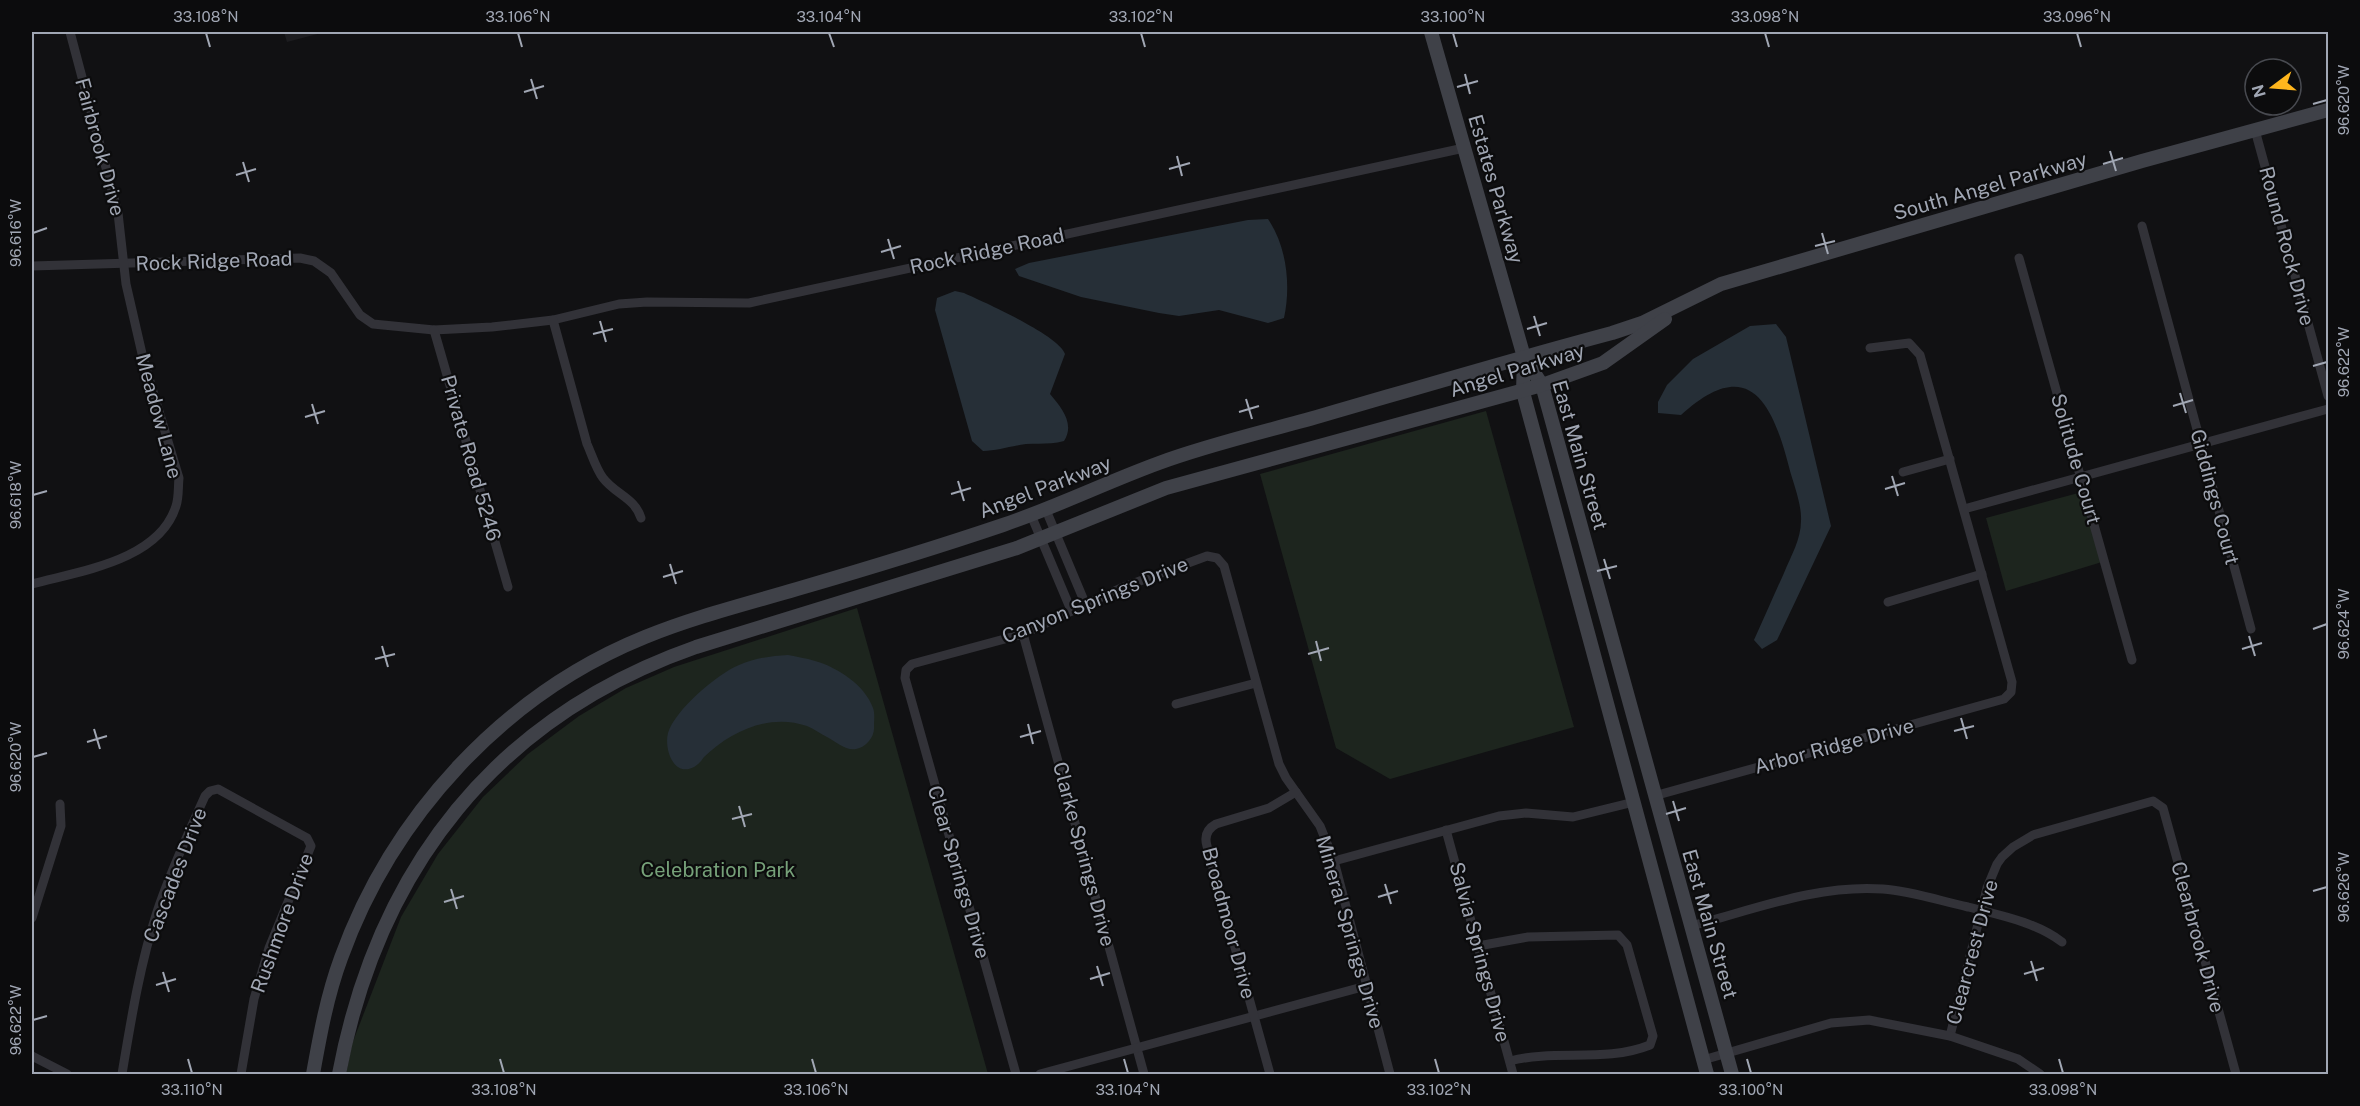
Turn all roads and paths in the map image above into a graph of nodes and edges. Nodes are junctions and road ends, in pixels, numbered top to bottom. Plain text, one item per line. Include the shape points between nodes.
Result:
1 (70, 32) edge
2 (1431, 32) edge
3 (2328, 110) edge
4 (2255, 130) junction
5 (1464, 148) junction
6 (2142, 226) dead end
7 (2019, 258) dead end
8 (124, 263) junction
9 (32, 266) edge
10 (1698, 295) junction
11 (553, 320) junction
12 (434, 330) junction
13 (1869, 348) dead end
14 (1524, 357) junction
15 (1542, 385) junction
16 (1523, 392) junction
17 (2328, 396) edge
18 (2328, 409) edge
19 (2201, 444) junction
20 (1950, 459) junction
21 (1903, 472) dead end
22 (2081, 477) junction
23 (1964, 509) junction
24 (1046, 510) junction
25 (1555, 510) junction
26 (1031, 515) junction
27 (641, 518) dead end
28 (1056, 533) junction
29 (1041, 539) junction
30 (1217, 558) joint
31 (1982, 574) junction
32 (32, 584) edge
33 (508, 587) dead end
34 (1598, 590) junction
35 (1888, 602) dead end
36 (1085, 603) junction
37 (1071, 610) junction
38 (2251, 629) dead end
39 (1023, 633) junction
40 (2132, 660) dead end
41 (906, 670) joint
42 (1256, 683) junction
43 (1176, 704) dead end
44 (1296, 792) junction
45 (1654, 796) junction
46 (1634, 802) junction
47 (2157, 802) joint
48 (60, 804) dead end
49 (1446, 830) junction
50 (310, 843) joint
51 (1334, 861) junction
52 (1982, 910) junction
53 (32, 918) edge
54 (1691, 926) junction
55 (2062, 942) dead end
56 (1478, 946) junction
57 (1366, 986) junction
58 (1254, 1016) junction
59 (1950, 1036) junction
60 (1137, 1048) junction
61 (1726, 1053) junction
62 (32, 1056) edge
63 (1703, 1060) junction
64 (1510, 1061) junction
65 (67, 1074) edge
66 (122, 1074) edge
67 (241, 1074) edge
68 (313, 1074) edge
69 (339, 1074) edge
70 (1016, 1074) edge
71 (1040, 1074) edge
72 (1144, 1074) edge
73 (1270, 1074) edge
74 (1390, 1074) edge
75 (1514, 1074) edge
76 (1707, 1074) edge
77 (1732, 1074) edge
78 (2040, 1074) edge
79 (2236, 1074) edge

1 - 8 street, Fairbrook Drive via 118,213
2 - 5 main road, Estates Parkway
3 - 4 main road, South Angel Parkway
4 - 10 main road, South Angel Parkway via 1780,266
4 - 17 street, Round Rock Drive
5 - 11 street, Rock Ridge Road via 749,303 619,304
5 - 14 main road, Estates Parkway
6 - 19 street, Giddings Court
7 - 22 street, Solitude Court
8 - 9 street, Rock Ridge Road
8 - 12 street, Rock Ridge Road via 300,258 314,261 331,273 360,315 373,324
8 - 32 street, Meadow Lane via 143,358 178,478 177,504 169,522 142,548 91,568
10 - 14 main road, Angel Parkway via 1642,323
10 - 15 main road, Angel Parkway via 1603,363
11 - 12 street, Rock Ridge Road
11 - 27 street via 587,444 604,480 635,504
12 - 33 street, Private Road 5246
13 - 20 street via 1909,343 1920,355
14 - 15 main road, East Main Street
14 - 16 main road, East Main Street
14 - 24 main road, Angel Parkway via 1162,462
15 - 16 main road, Angel Parkway
15 - 34 main road, East Main Street
16 - 25 main road, East Main Street
16 - 28 main road, Angel Parkway via 1166,488
18 - 19 street
19 - 22 street
19 - 38 street, Giddings Court
20 - 21 street
20 - 23 street
22 - 23 street
22 - 40 street, Solitude Court
23 - 31 street
24 - 26 main road, Angel Parkway
24 - 28 street
25 - 34 main road via 1586,585
25 - 46 main road, East Main Street
26 - 29 street
26 - 68 main road, Angel Parkway via 642,638 566,678 516,713 429,799 364,902 340,959 323,1017
28 - 29 main road, Angel Parkway
28 - 36 street
29 - 37 street
29 - 69 main road, Angel Parkway via 663,659 600,689 537,730 462,804 419,860 390,912 367,967
30 - 36 street, Canyon Springs Drive via 1207,556 1186,563
30 - 42 street, Mineral Springs Drive via 1224,566
31 - 35 street
31 - 45 street, Arbor Ridge Drive via 2012,682 2011,692 2004,699
34 - 45 main road, East Main Street
36 - 37 street, Canyon Springs Drive
37 - 39 street, Canyon Springs Drive
39 - 41 street, Canyon Springs Drive via 912,664
39 - 60 street, Clarke Springs Drive
41 - 70 street, Clear Springs Drive via 905,678
42 - 43 street
42 - 44 street, Mineral Springs Drive via 1276,756
44 - 51 street, Mineral Springs Drive via 1320,826
44 - 58 street, Broadmoor Drive via 1269,808 1216,824 1206,836
45 - 46 main road
45 - 54 main road, East Main Street
46 - 49 street via 1573,817 1512,814
46 - 63 main road, East Main Street
47 - 52 street, Clearcrest Drive via 2058,827 2013,847 1997,864
47 - 79 street, Clearbrook Drive via 2165,812
48 - 53 street via 62,826
49 - 51 street
49 - 56 street, Salvia Springs Drive
50 - 66 street, Cascades Drive via 221,790 207,793 157,912
50 - 67 street, Rushmore Drive via 311,849 269,948 254,999
51 - 57 street, Mineral Springs Drive
52 - 54 street via 1885,889 1858,888 1811,894
52 - 55 street via 2037,927
52 - 59 street, Clearcrest Drive
54 - 61 main road, East Main Street
56 - 64 street, Salvia Springs Drive
56 - 64 street via 1528,938 1618,935 1627,945 1653,1036 1650,1045 1622,1053 1546,1055
57 - 58 street
57 - 74 street, Mineral Springs Drive
58 - 60 street
58 - 73 street, Broadmoor Drive
59 - 61 street via 1888,1022 1852,1020
59 - 78 street via 2018,1059
60 - 71 street
60 - 72 street, Clarke Springs Drive
61 - 63 street
61 - 77 main road, East Main Street
62 - 65 street
63 - 76 main road, East Main Street
64 - 75 street, Salvia Springs Drive

